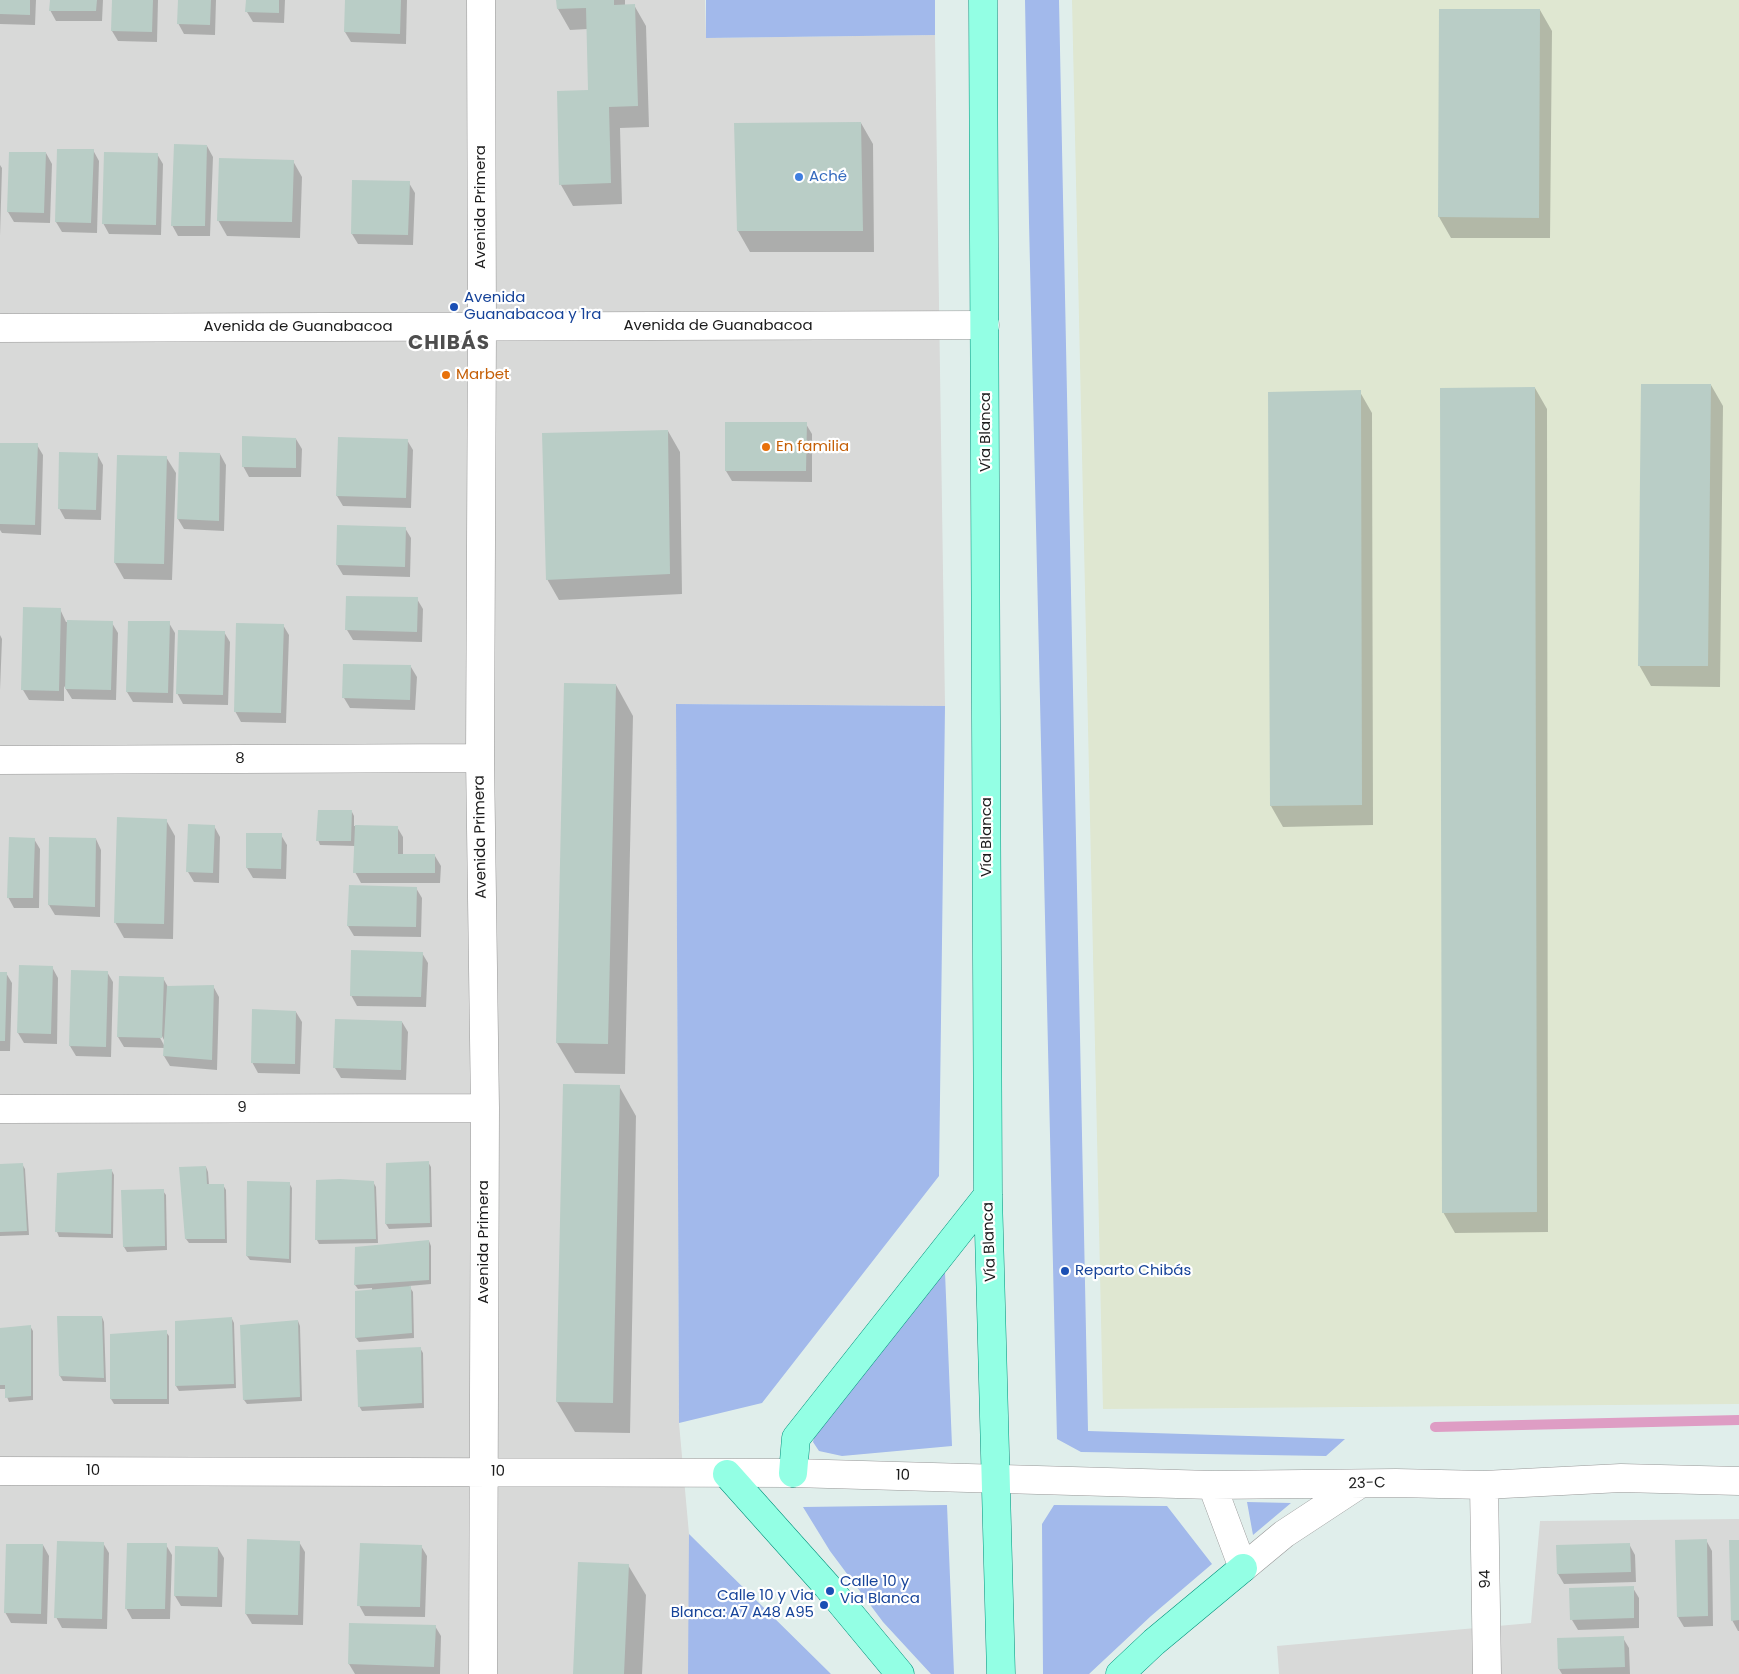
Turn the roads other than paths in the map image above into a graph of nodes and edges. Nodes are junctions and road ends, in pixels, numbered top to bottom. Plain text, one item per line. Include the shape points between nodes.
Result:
1 (481, 0) edge
2 (983, 0) edge
3 (985, 325) junction
4 (0, 328) edge
5 (482, 328) junction
6 (480, 758) junction
7 (0, 760) edge
8 (485, 1108) junction
9 (0, 1109) edge
10 (988, 1195) junction
11 (0, 1471) edge
12 (482, 1472) junction
13 (727, 1474) junction
14 (793, 1474) junction
15 (995, 1478) junction
16 (1739, 1481) edge
17 (1360, 1484) junction
18 (1484, 1485) junction
19 (1212, 1486) junction
20 (1243, 1568) junction
21 (483, 1674) edge
22 (900, 1674) edge
23 (1001, 1674) edge
24 (1120, 1674) edge
25 (1487, 1674) edge

1 - 5 street, Avenida Primera
2 - 3 main road, Vía Blanca
3 - 5 street, Avenida de Guanabacoa
3 - 10 main road, Vía Blanca
4 - 5 street, Avenida de Guanabacoa
5 - 6 street, Avenida Primera
6 - 7 street, 8
6 - 8 street, Avenida Primera
8 - 9 street, 9
8 - 12 street, Avenida Primera
10 - 14 main road via 796,1438
10 - 15 main road, Vía Blanca
11 - 12 street, 10
12 - 13 street, 10
12 - 21 street, Avenida Primera
13 - 14 street, 10
13 - 22 main road
14 - 15 street, 10
15 - 19 street, 23-C
15 - 23 main road, Vía Blanca
16 - 18 street, 23-C via 1621,1478
17 - 18 street, 23-C
17 - 19 street, 23-C
17 - 20 street via 1284,1534
18 - 25 street, 94
19 - 20 street
20 - 24 main road

